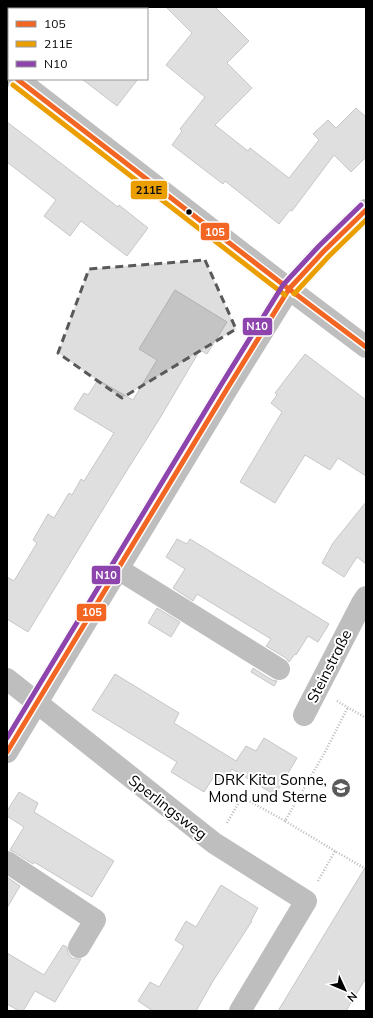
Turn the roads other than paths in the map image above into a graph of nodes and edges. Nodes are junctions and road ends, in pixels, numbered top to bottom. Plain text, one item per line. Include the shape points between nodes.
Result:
1 (19, 80) edge
2 (366, 210) edge
3 (289, 289) junction
4 (366, 346) edge
5 (118, 569) junction
6 (366, 597) edge
7 (279, 669) dead end
8 (7, 678) edge
9 (37, 703) junction
10 (304, 715) dead end
11 (7, 752) edge
12 (7, 862) edge
13 (79, 947) dead end
14 (240, 1011) edge

1 - 3 street
2 - 3 street
3 - 4 street
3 - 5 street
5 - 7 street
5 - 9 street
6 - 10 street, Steinstraße
8 - 9 street, Sperlingsweg
9 - 11 street
9 - 14 street, Sperlingsweg via 214,844 306,901
12 - 13 street via 95,920

